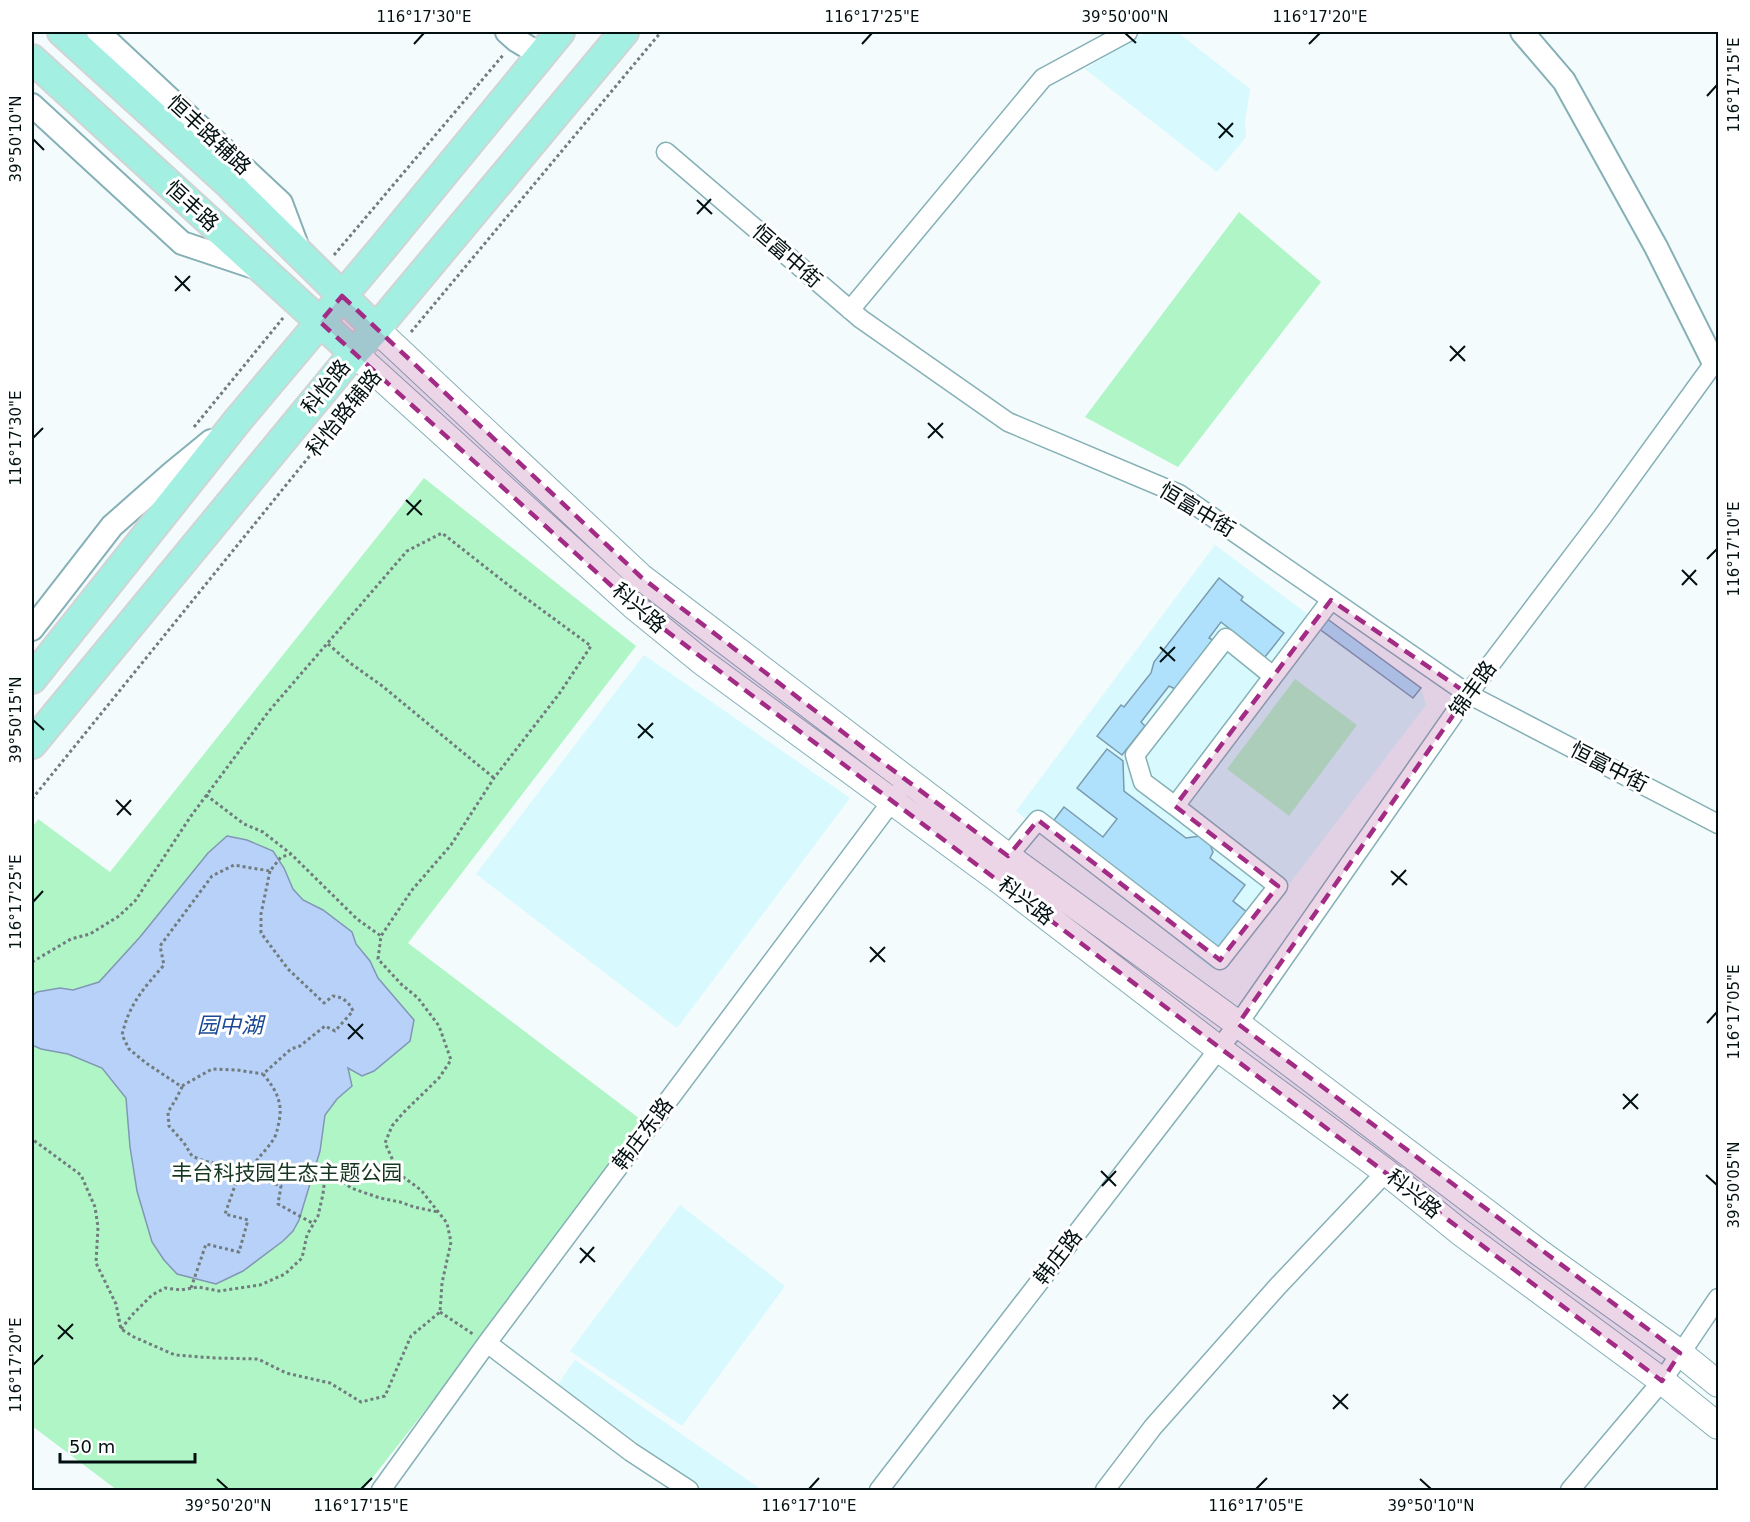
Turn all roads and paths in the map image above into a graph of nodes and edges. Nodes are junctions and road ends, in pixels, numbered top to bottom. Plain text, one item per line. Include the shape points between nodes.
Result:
1 (62, 32) edge
2 (98, 32) edge
3 (507, 32) edge
4 (560, 32) edge
5 (624, 32) edge
6 (662, 32) edge
7 (1128, 32) edge
8 (1522, 32) edge
9 (541, 55) junction
10 (32, 59) edge
11 (32, 105) edge
12 (666, 152) dead end
13 (300, 253) junction
14 (261, 270) junction
15 (342, 296) junction
16 (850, 310) junction
17 (320, 322) junction
18 (376, 329) junction
19 (398, 349) junction
20 (354, 353) junction
21 (1716, 362) edge
22 (376, 373) junction
23 (238, 420) junction
24 (1331, 600) junction
25 (32, 629) edge
26 (328, 644) junction
27 (1274, 676) junction
28 (32, 679) edge
29 (1468, 694) junction
30 (32, 744) edge
31 (494, 778) junction
32 (906, 779) junction
33 (206, 795) junction
34 (32, 799) edge
35 (892, 802) junction
36 (1175, 806) junction
37 (1719, 824) edge
38 (291, 854) junction
39 (1008, 856) junction
40 (270, 871) junction
41 (381, 936) junction
42 (32, 962) edge
43 (1238, 1024) junction
44 (1219, 1049) junction
45 (263, 1074) junction
46 (182, 1087) junction
47 (32, 1139) edge
48 (243, 1169) junction
49 (1386, 1172) junction
50 (438, 1212) junction
51 (314, 1224) junction
52 (191, 1288) junction
53 (1719, 1298) edge
54 (440, 1312) junction
55 (121, 1329) junction
56 (487, 1343) junction
57 (1680, 1353) junction
58 (1662, 1381) junction
59 (1719, 1384) edge
60 (1719, 1426) edge
61 (381, 1491) edge
62 (689, 1491) edge
63 (879, 1491) edge
64 (1105, 1491) edge
65 (1570, 1491) edge

1 - 13 main road, 恒丰路
2 - 13 street, 恒丰路辅路 via 281,203
3 - 9 street
4 - 9 main road
5 - 18 main road, 科怡路
6 - 19 path, 科怡路辅路
7 - 16 street via 1043,78
8 - 21 street via 1564,81
9 - 15 main road
10 - 14 main road, 恒丰路
11 - 14 street via 182,243
12 - 16 street, 恒富中街
13 - 15 main road, 恒丰路
14 - 17 main road, 恒丰路
15 - 17 main road
15 - 18 main road, 恒丰路
16 - 24 street, 恒富中街 via 1008,422 1179,494
17 - 20 main road, 恒丰路
17 - 23 main road
18 - 19 main road, 科兴路
18 - 20 main road, 科怡路
19 - 32 main road, 科兴路 via 641,577
20 - 22 main road, 科兴路
20 - 30 main road, 科怡路
21 - 29 street, 锦丰路
22 - 34 path, 科怡路辅路
22 - 35 main road, 科兴路 via 636,608
23 - 25 street via 112,526
23 - 28 main road
24 - 27 street
24 - 29 street, 恒富中街
26 - 31 path
26 - 31 path via 407,551 442,532 591,646
26 - 33 path via 269,711
27 - 36 street
27 - 36 street via 1226,638 1136,755 1143,782
29 - 37 street, 恒富中街
29 - 43 street, 锦丰路
31 - 41 path via 451,845 412,890
32 - 35 street, 韩庄东路
32 - 39 main road, 科兴路
33 - 38 path
33 - 42 path via 135,901 90,934 71,939
35 - 44 main road, 科兴路
35 - 56 street, 韩庄东路
36 - 39 street via 1278,886 1220,960 1038,820
38 - 40 path via 281,857
38 - 41 path via 357,919
39 - 43 main road, 科兴路
40 - 45 path via 261,933 288,969 324,1003 333,996 339,997 353,1011 335,1031 325,1026
40 - 46 path via 234,865 212,876 160,946 164,965 139,994 125,1022 122,1035 129,1049
41 - 50 path via 378,959 418,998 439,1026 451,1060 439,1078 392,1126 385,1143 399,1174 421,1190
43 - 44 street, 韩庄路
43 - 57 main road, 科兴路 via 1540,1253
44 - 49 main road, 科兴路
44 - 63 street, 韩庄路
45 - 46 path via 212,1069
45 - 48 path via 274,1087 280,1117 275,1138 252,1166
46 - 48 path via 168,1112 169,1126 192,1156
47 - 55 path via 81,1174 95,1207 96,1263 116,1304
48 - 51 path via 251,1176 281,1186 278,1204
48 - 52 path via 225,1214 248,1220 239,1252 206,1244
49 - 58 main road, 科兴路 via 1460,1232
49 - 64 street via 1153,1427
50 - 51 path via 351,1188 326,1168
50 - 54 path via 447,1223 451,1242
51 - 52 path via 302,1258 285,1274 260,1285 219,1291
52 - 55 path via 165,1288 152,1295
53 - 57 street
54 - 55 path via 411,1336 385,1396 361,1402 342,1388 286,1373 258,1359 175,1355
54 - 56 path
56 - 61 street, 韩庄东路
56 - 62 street
57 - 58 street
57 - 59 main road, 科兴路
58 - 60 main road, 科兴路
58 - 65 street

